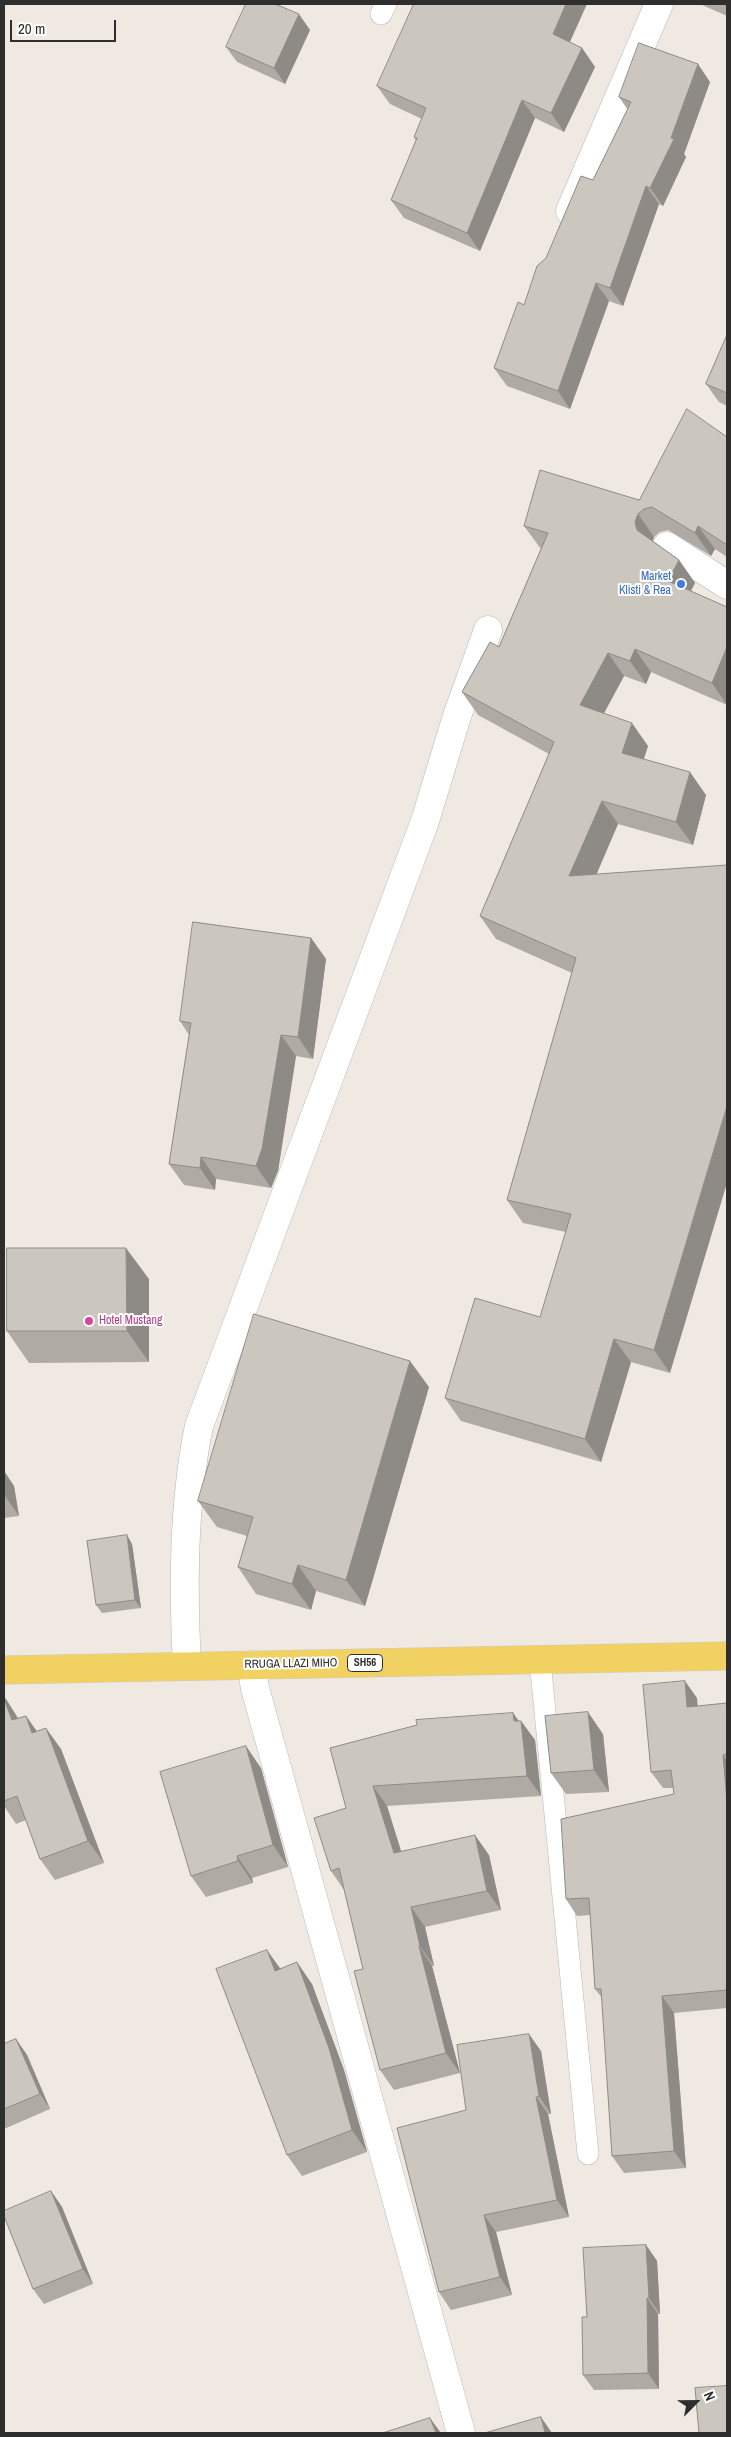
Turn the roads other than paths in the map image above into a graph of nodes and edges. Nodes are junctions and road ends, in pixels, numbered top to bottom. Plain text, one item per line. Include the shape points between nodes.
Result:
1 (659, 4) edge
2 (560, 234) edge
3 (667, 546) dead end
4 (727, 584) edge
5 (488, 630) dead end
6 (727, 1656) edge
7 (540, 1660) junction
8 (251, 1665) junction
9 (187, 1666) junction
10 (4, 1670) edge
11 (588, 2154) dead end
12 (461, 2433) edge

1 - 2 street
3 - 4 street
5 - 9 street via 457,716 425,821 199,1426 190,1468 184,1620
6 - 7 main road, RRUGA LLAZI MIHO / SH56
7 - 8 main road, RRUGA LLAZI MIHO / SH56
7 - 11 lane
8 - 9 main road, RRUGA LLAZI MIHO / SH56
8 - 12 street
9 - 10 main road, RRUGA LLAZI MIHO / SH56

